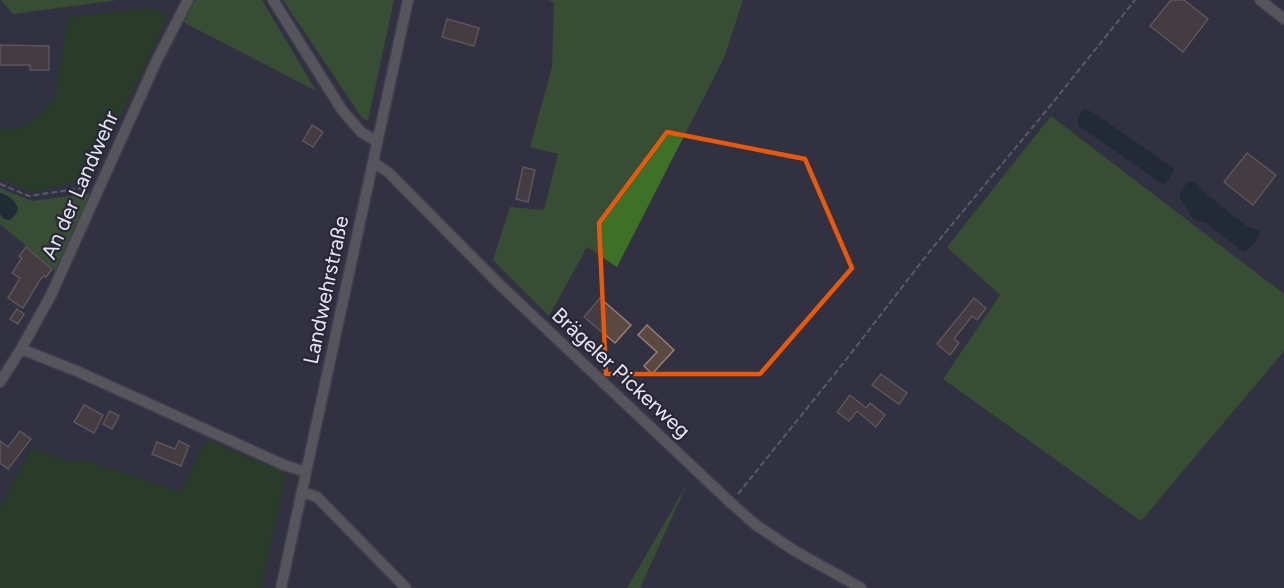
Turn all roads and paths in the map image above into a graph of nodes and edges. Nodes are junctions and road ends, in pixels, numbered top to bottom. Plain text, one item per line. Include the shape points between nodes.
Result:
1 (188, 0) edge
2 (273, 0) edge
3 (408, 0) edge
4 (1135, 0) edge
5 (1260, 0) edge
6 (1284, 19) edge
7 (377, 142) junction
8 (373, 162) junction
9 (0, 184) edge
10 (101, 185) junction
11 (21, 349) junction
12 (0, 382) edge
13 (306, 472) junction
14 (302, 492) junction
15 (730, 503) junction
16 (281, 588) edge
17 (406, 588) edge
18 (861, 588) edge

1 - 10 street, An der Landwehr
2 - 7 street via 342,110 361,132
3 - 7 street, Landwehrstraße
4 - 15 path
5 - 6 street
7 - 8 street, Landwehrstraße
8 - 13 street, Landwehrstraße
8 - 15 street, Brägeler Pickerweg
9 - 10 path via 29,196
10 - 11 street, An der Landwehr via 51,296
11 - 12 street, An der Landwehr
11 - 13 street
13 - 14 street, Landwehrstraße
14 - 16 street, Landwehrstraße
14 - 17 street via 316,497
15 - 18 street, Brägeler Pickerweg via 795,551

